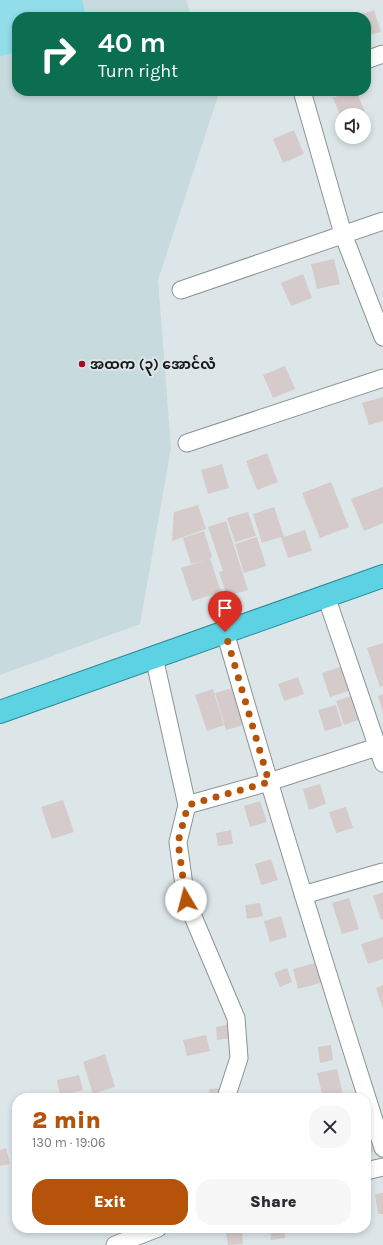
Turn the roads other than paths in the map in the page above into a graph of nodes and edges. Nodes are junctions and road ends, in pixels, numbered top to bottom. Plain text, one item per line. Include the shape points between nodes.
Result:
1 (383, 54) edge
2 (371, 58) edge
3 (303, 96) edge
4 (383, 220) edge
5 (343, 234) junction
6 (181, 290) dead end
7 (383, 338) edge
8 (383, 378) edge
9 (186, 443) dead end
10 (383, 576) edge
11 (326, 596) junction
12 (225, 632) junction
13 (154, 657) junction
14 (0, 712) edge
15 (380, 746) edge
16 (383, 763) edge
17 (269, 782) junction
18 (188, 805) junction
19 (383, 872) edge
20 (303, 895) junction
21 (228, 1093) edge
22 (366, 1093) edge
23 (371, 1110) edge
24 (383, 1148) edge
25 (383, 1167) edge
26 (371, 1170) edge
27 (145, 1233) edge
28 (160, 1233) edge
29 (115, 1245) edge
30 (150, 1245) edge

1 - 2 street
3 - 5 street
4 - 5 street
5 - 6 street
5 - 7 street
8 - 9 street
10 - 11 highway
11 - 12 highway
11 - 15 street
12 - 13 highway
12 - 17 street
13 - 14 highway
13 - 18 street
15 - 16 street
15 - 17 street
17 - 18 street
17 - 20 street
18 - 21 street via 178,842 186,900 236,1018 239,1058
19 - 20 street
20 - 22 street
23 - 24 street
25 - 26 street
27 - 29 street
28 - 30 street

